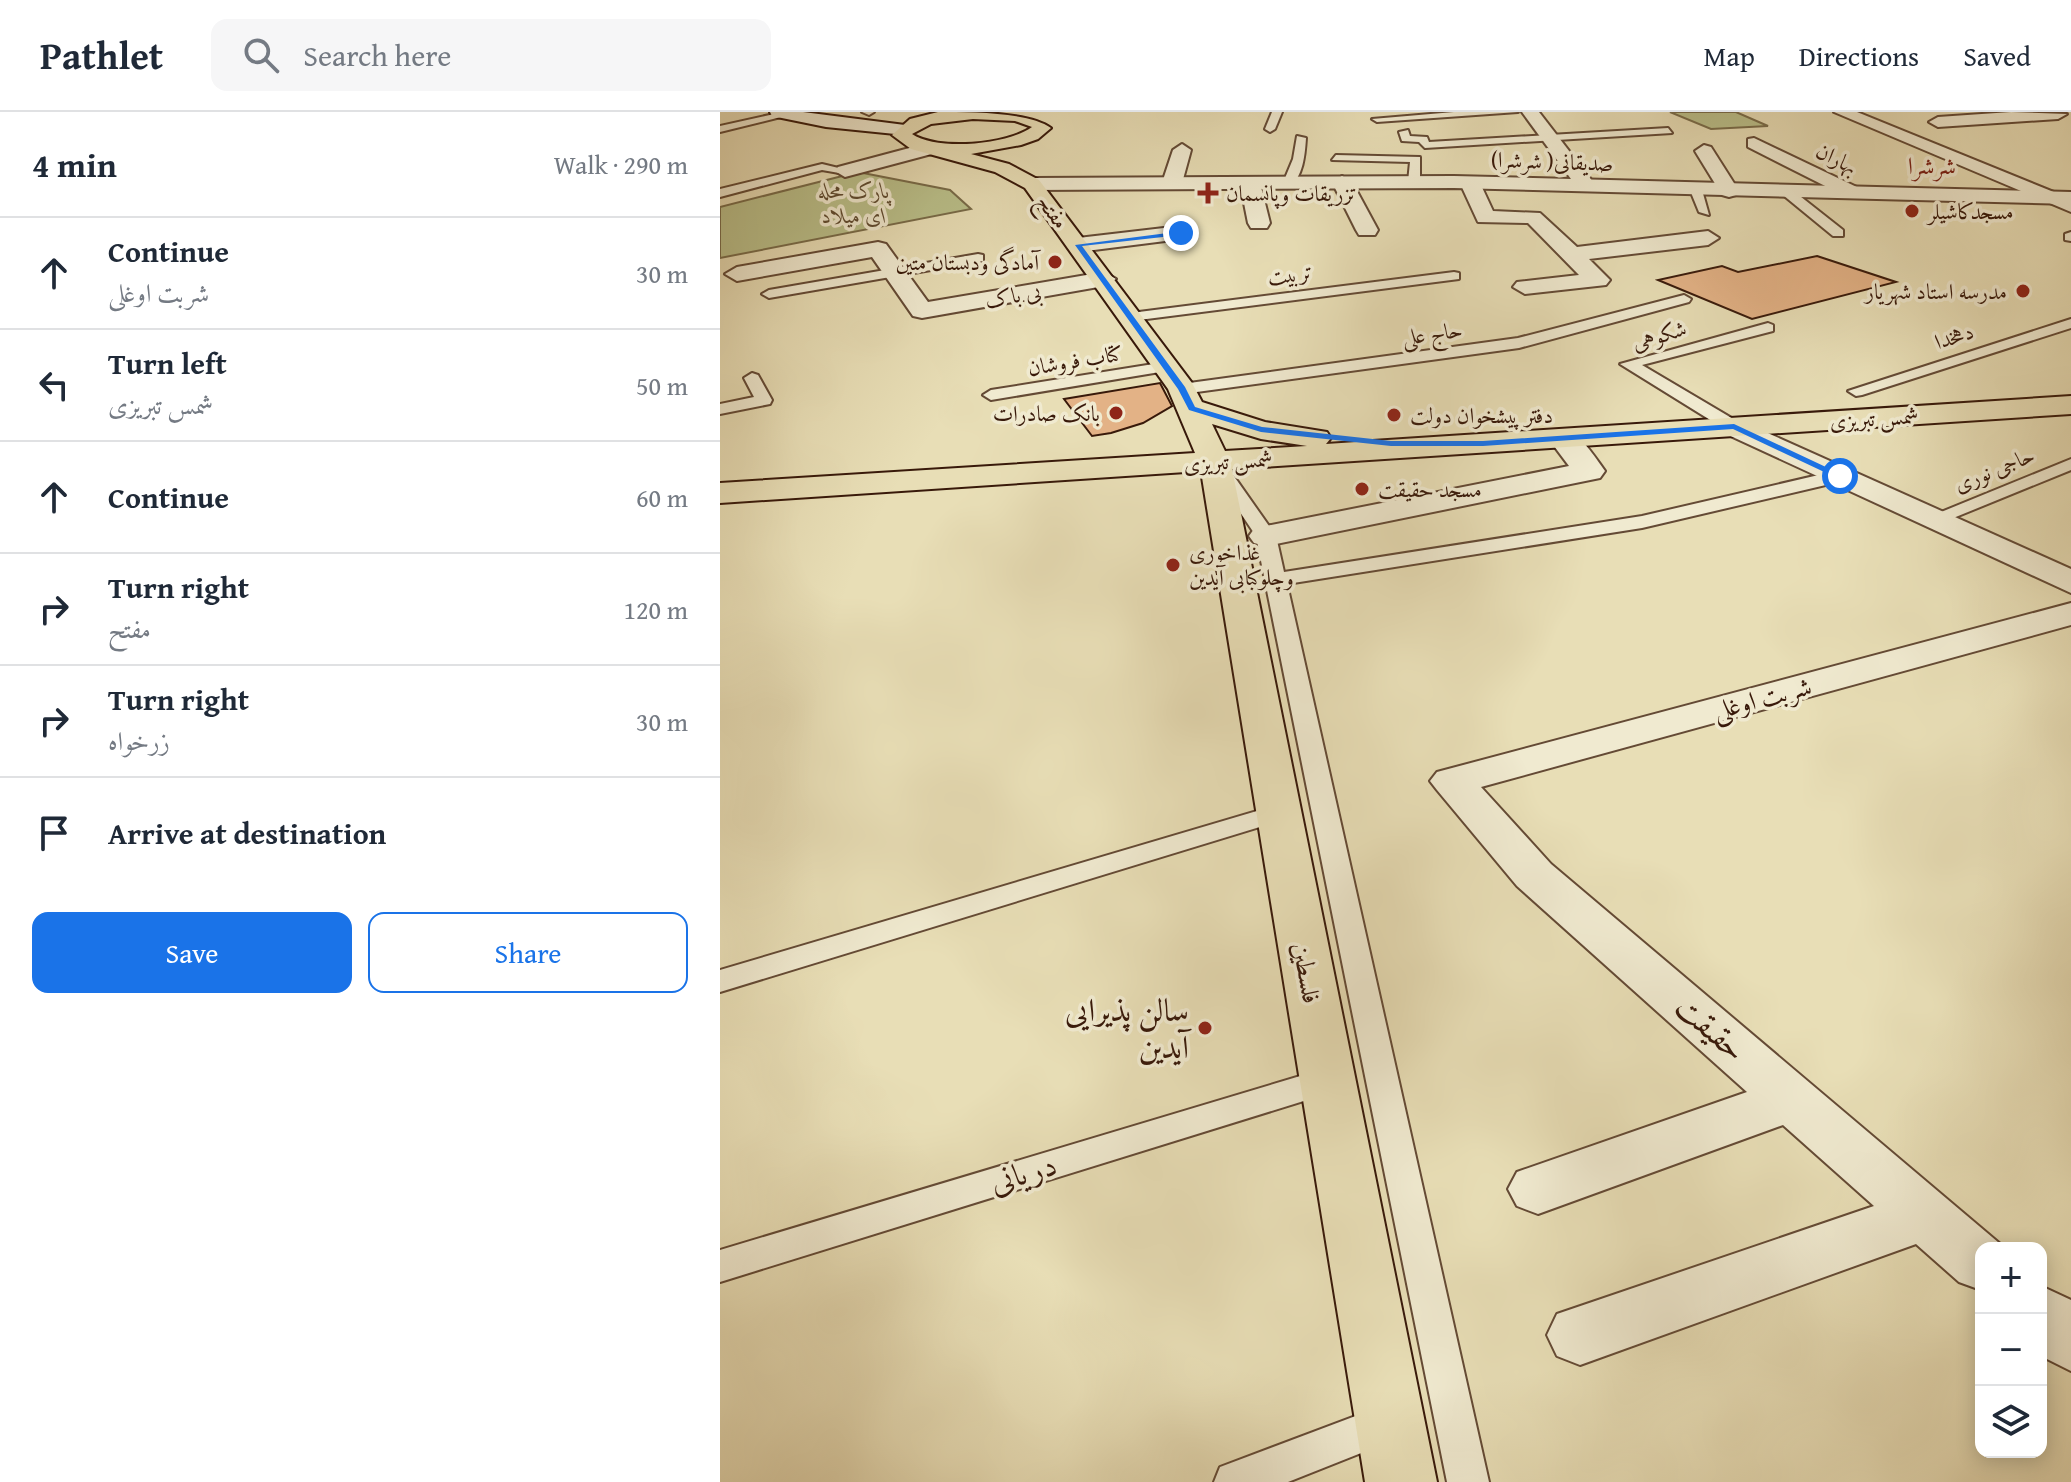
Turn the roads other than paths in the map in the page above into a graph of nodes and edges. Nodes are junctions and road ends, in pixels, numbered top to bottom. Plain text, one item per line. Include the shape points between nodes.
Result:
1 (1059, 112) edge
2 (1277, 112) edge
3 (1513, 112) edge
4 (1530, 112) edge
5 (1842, 112) edge
6 (783, 113) edge
7 (970, 114) edge
8 (1432, 114) edge
9 (2060, 115) edge
10 (1377, 119) dead end
11 (1597, 122) dead end
12 (1938, 122) dead end
13 (1040, 128) junction
14 (720, 129) edge
15 (1270, 129) dead end
16 (1668, 131) dead end
17 (1404, 132) dead end
18 (1546, 133) junction
19 (1301, 138) dead end
20 (918, 141) junction
21 (1754, 143) dead end
22 (1182, 150) dead end
23 (1704, 151) dead end
24 (1336, 158) dead end
25 (845, 171) joint
26 (1342, 182) junction
27 (1414, 182) junction
28 (1172, 183) junction
29 (1250, 183) junction
30 (1289, 183) junction
31 (1470, 183) junction
32 (1032, 184) junction
33 (1586, 186) junction
34 (1696, 190) junction
35 (1729, 191) junction
36 (1787, 192) junction
37 (720, 193) edge
38 (1856, 194) junction
39 (2044, 197) junction
40 (2071, 198) edge
41 (2071, 206) edge
42 (1705, 212) dead end
43 (1259, 223) dead end
44 (1367, 230) dead end
45 (1181, 233) dead end
46 (1838, 233) dead end
47 (1708, 238) dead end
48 (1078, 245) junction
49 (1572, 254) junction
50 (978, 258) dead end
51 (894, 271) junction
52 (737, 274) dead end
53 (1454, 276) dead end
54 (1104, 279) junction
55 (1525, 287) dead end
56 (769, 294) dead end
57 (1684, 299) dead end
58 (1131, 317) junction
59 (2069, 323) edge
60 (1768, 328) dead end
61 (1166, 367) junction
62 (752, 378) dead end
63 (1856, 391) dead end
64 (991, 395) dead end
65 (1187, 399) junction
66 (2071, 405) edge
67 (720, 409) edge
68 (1734, 427) junction
69 (1563, 438) junction
70 (1483, 443) junction
71 (1215, 463) junction
72 (2071, 464) edge
73 (1840, 476) junction
74 (720, 493) edge
75 (1934, 519) junction
76 (1266, 536) junction
77 (1275, 580) junction
78 (2071, 582) edge
79 (2071, 614) edge
80 (1452, 781) joint
81 (1277, 813) junction
82 (720, 981) edge
83 (1327, 1081) junction
84 (1792, 1099) junction
85 (1538, 1189) dead end
86 (1925, 1215) junction
87 (1975, 1258) edge
88 (720, 1266) edge
89 (2047, 1320) edge
90 (1580, 1335) dead end
91 (2071, 1341) edge
92 (1390, 1422) junction
93 (1235, 1482) edge
94 (1401, 1482) edge
95 (1468, 1482) edge

1 - 13 main road
2 - 15 lane
3 - 8 lane
4 - 18 street
5 - 39 street
6 - 14 lane
6 - 20 street
7 - 13 main road via 1011,115
7 - 20 main road via 926,121
8 - 10 lane
9 - 12 street
11 - 18 lane
13 - 20 main road via 986,147
13 - 32 main road
16 - 18 lane
17 - 18 lane via 1406,139 1423,139 1425,145
18 - 33 street
19 - 30 lane
20 - 25 street
20 - 32 main road, مفتح via 1002,168
21 - 38 street, بهاران
22 - 28 street
23 - 35 street
24 - 27 lane via 1416,159
25 - 37 lane via 822,167
26 - 27 street, (شرشرا )صدیقانی
26 - 30 street, (شرشرا )صدیقانی
26 - 44 street
27 - 31 street, (شرشرا )صدیقانی
28 - 29 street, (شرشرا )صدیقانی
28 - 32 street, (شرشرا )صدیقانی
29 - 30 street, (شرشرا )صدیقانی
29 - 43 street
31 - 33 street, (شرشرا )صدیقانی
31 - 49 street via 1485,218 1533,217
32 - 48 main road, مفتح
33 - 34 street, (شرشرا )صدیقانی
34 - 35 street, (شرشرا )صدیقانی
34 - 42 lane
35 - 36 street, (شرشرا )صدیقانی
36 - 38 street, (شرشرا )صدیقانی
36 - 46 lane
38 - 39 street, (شرشرا )صدیقانی
39 - 40 street, (شرشرا )صدیقانی
39 - 41 street
45 - 48 street
47 - 49 street
48 - 54 main road, مفتح
49 - 55 street via 1598,280
50 - 51 lane
51 - 52 street via 878,249
51 - 54 street, بی باک via 922,311
51 - 56 lane
53 - 58 lane, تربیت
54 - 58 main road, مفتح
57 - 65 lane, حاج علی via 1519,343
58 - 61 main road, مفتح
59 - 63 lane, دهخدا
60 - 68 lane, شکوهی via 1628,364
61 - 64 lane, کتاب فروشان
61 - 65 main road, مفتح
62 - 67 lane via 764,400
65 - 70 main road via 1261,430 1311,438
65 - 71 main road, مفتح
66 - 68 main road, شمس تبریزی
68 - 69 main road, شمس تبریزی
68 - 73 street
69 - 70 main road, شمس تبریزی
69 - 76 street via 1589,471
70 - 71 main road, شمس تبریزی
71 - 74 main road, شمس تبریزی
71 - 76 lane
71 - 81 main road, فلسطین
72 - 75 lane, حاجی نوری
73 - 75 street
73 - 77 lane via 1642,522
75 - 78 street
76 - 77 lane
77 - 95 lane
79 - 80 street, شربت اوغلی
80 - 84 street, حقیقت via 1534,875
81 - 82 lane
81 - 83 main road, فلسطین
83 - 88 lane, دریانی
83 - 92 main road, فلسطین
84 - 85 street
84 - 86 street, حقیقت
86 - 87 street, حقیقت
86 - 90 street
89 - 91 street
92 - 93 lane
92 - 94 main road, فلسطین

